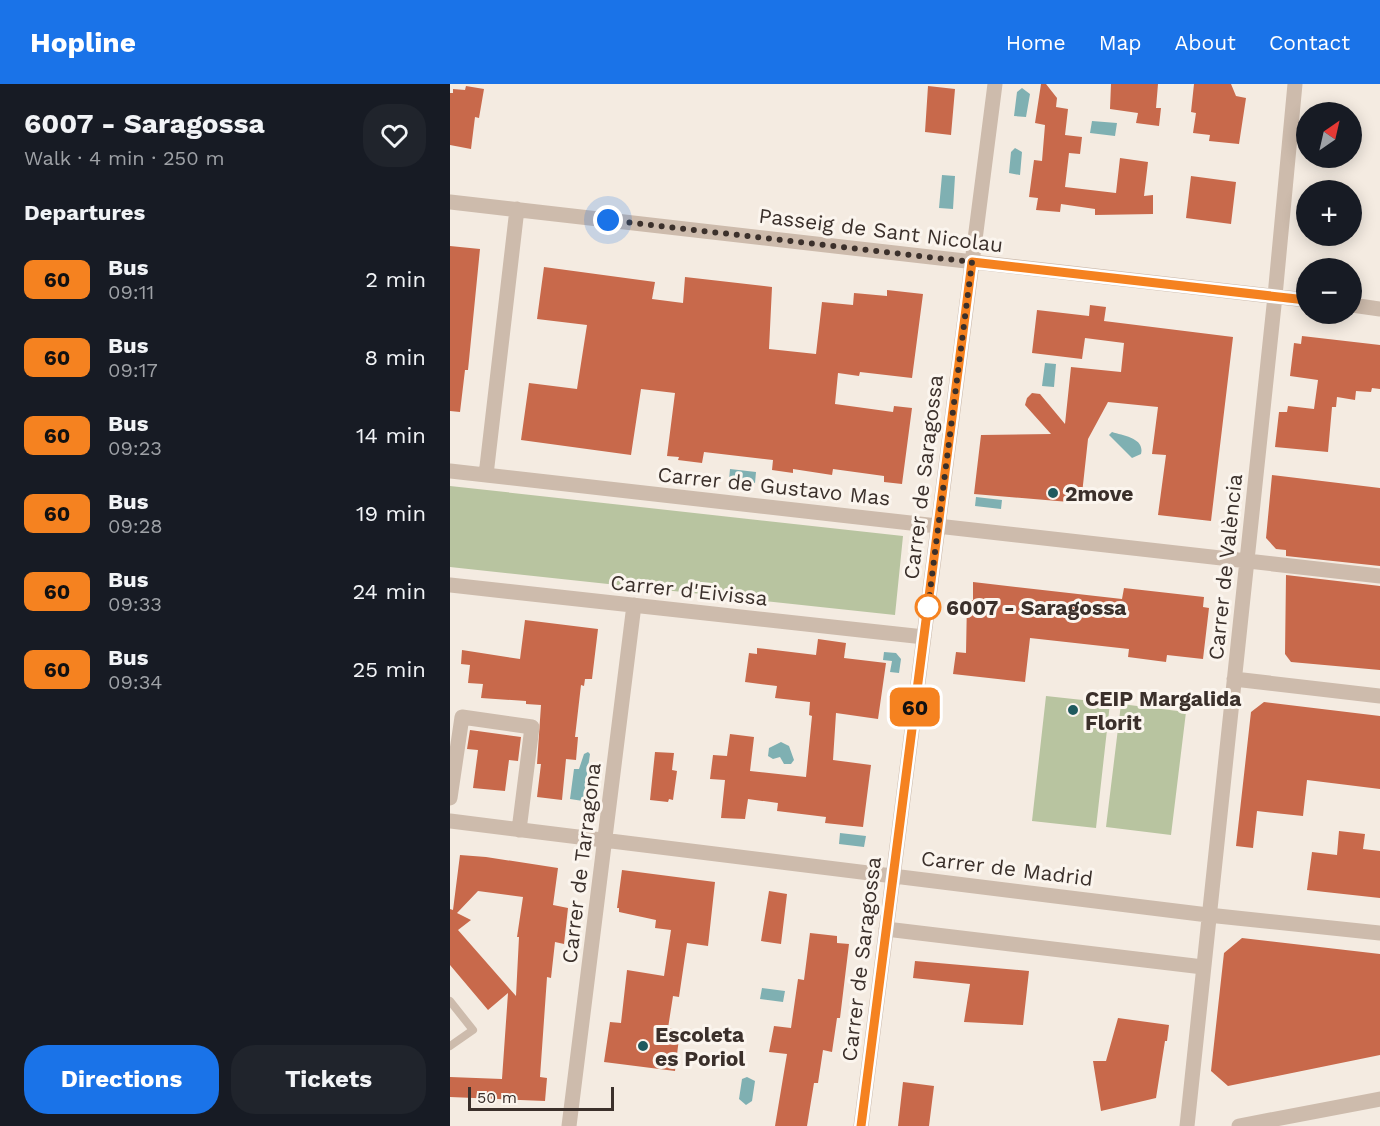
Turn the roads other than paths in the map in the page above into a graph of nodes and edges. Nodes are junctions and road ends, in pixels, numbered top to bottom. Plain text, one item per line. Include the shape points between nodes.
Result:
1 (995, 84) edge
2 (1294, 84) edge
3 (450, 202) edge
4 (517, 209) junction
5 (972, 262) junction
6 (1275, 296) junction
7 (1296, 299) edge
8 (1362, 306) edge
9 (1380, 309) edge
10 (450, 471) edge
11 (486, 475) junction
12 (938, 526) junction
13 (1247, 561) junction
14 (1380, 576) edge
15 (450, 585) edge
16 (634, 605) junction
17 (924, 637) junction
18 (1234, 679) junction
19 (1380, 696) edge
20 (450, 798) edge
21 (450, 821) edge
22 (519, 830) junction
23 (605, 840) junction
24 (893, 874) junction
25 (1208, 915) junction
26 (886, 929) junction
27 (1380, 933) edge
28 (1203, 967) junction
29 (450, 1001) edge
30 (450, 1046) edge
31 (1380, 1099) edge
32 (568, 1126) edge
33 (861, 1126) edge
34 (1186, 1126) edge
35 (1239, 1126) edge

1 - 5 street, Carrer de Saragossa
2 - 6 street, Carrer de València
3 - 4 street, Passeig de Sant Nicolau
4 - 5 street, Passeig de Sant Nicolau
4 - 11 street
5 - 6 street, Passeig de Sant Nicolau
5 - 12 street, Carrer de Saragossa
6 - 7 street, Passeig de Sant Nicolau
6 - 13 street, Carrer de València
8 - 9 street
10 - 11 street, Carrer de Gustavo Mas
11 - 12 street, Carrer de Gustavo Mas
12 - 13 street, Carrer de Gustavo Mas
12 - 17 street, Carrer de Saragossa
13 - 14 street, Carrer de Gustavo Mas
13 - 18 street, Carrer de València
15 - 16 street, Carrer d'Eivissa
16 - 17 street, Carrer d'Eivissa
16 - 23 street, Carrer de Tarragona
17 - 24 street, Carrer de Saragossa
18 - 19 street
18 - 25 street, Carrer de València
20 - 22 street via 462,717 532,726
21 - 22 street, Carrer de Madrid
22 - 23 street, Carrer de Madrid
23 - 24 street, Carrer de Madrid
23 - 32 street, Carrer de Tarragona
24 - 25 street, Carrer de Madrid
24 - 26 street, Carrer de Saragossa
25 - 27 street, Carrer de Madrid
25 - 28 street, Carrer de València
26 - 28 street
26 - 33 street, Carrer de Saragossa
28 - 34 street, Carrer de València
29 - 30 lane via 472,1030
31 - 35 street

